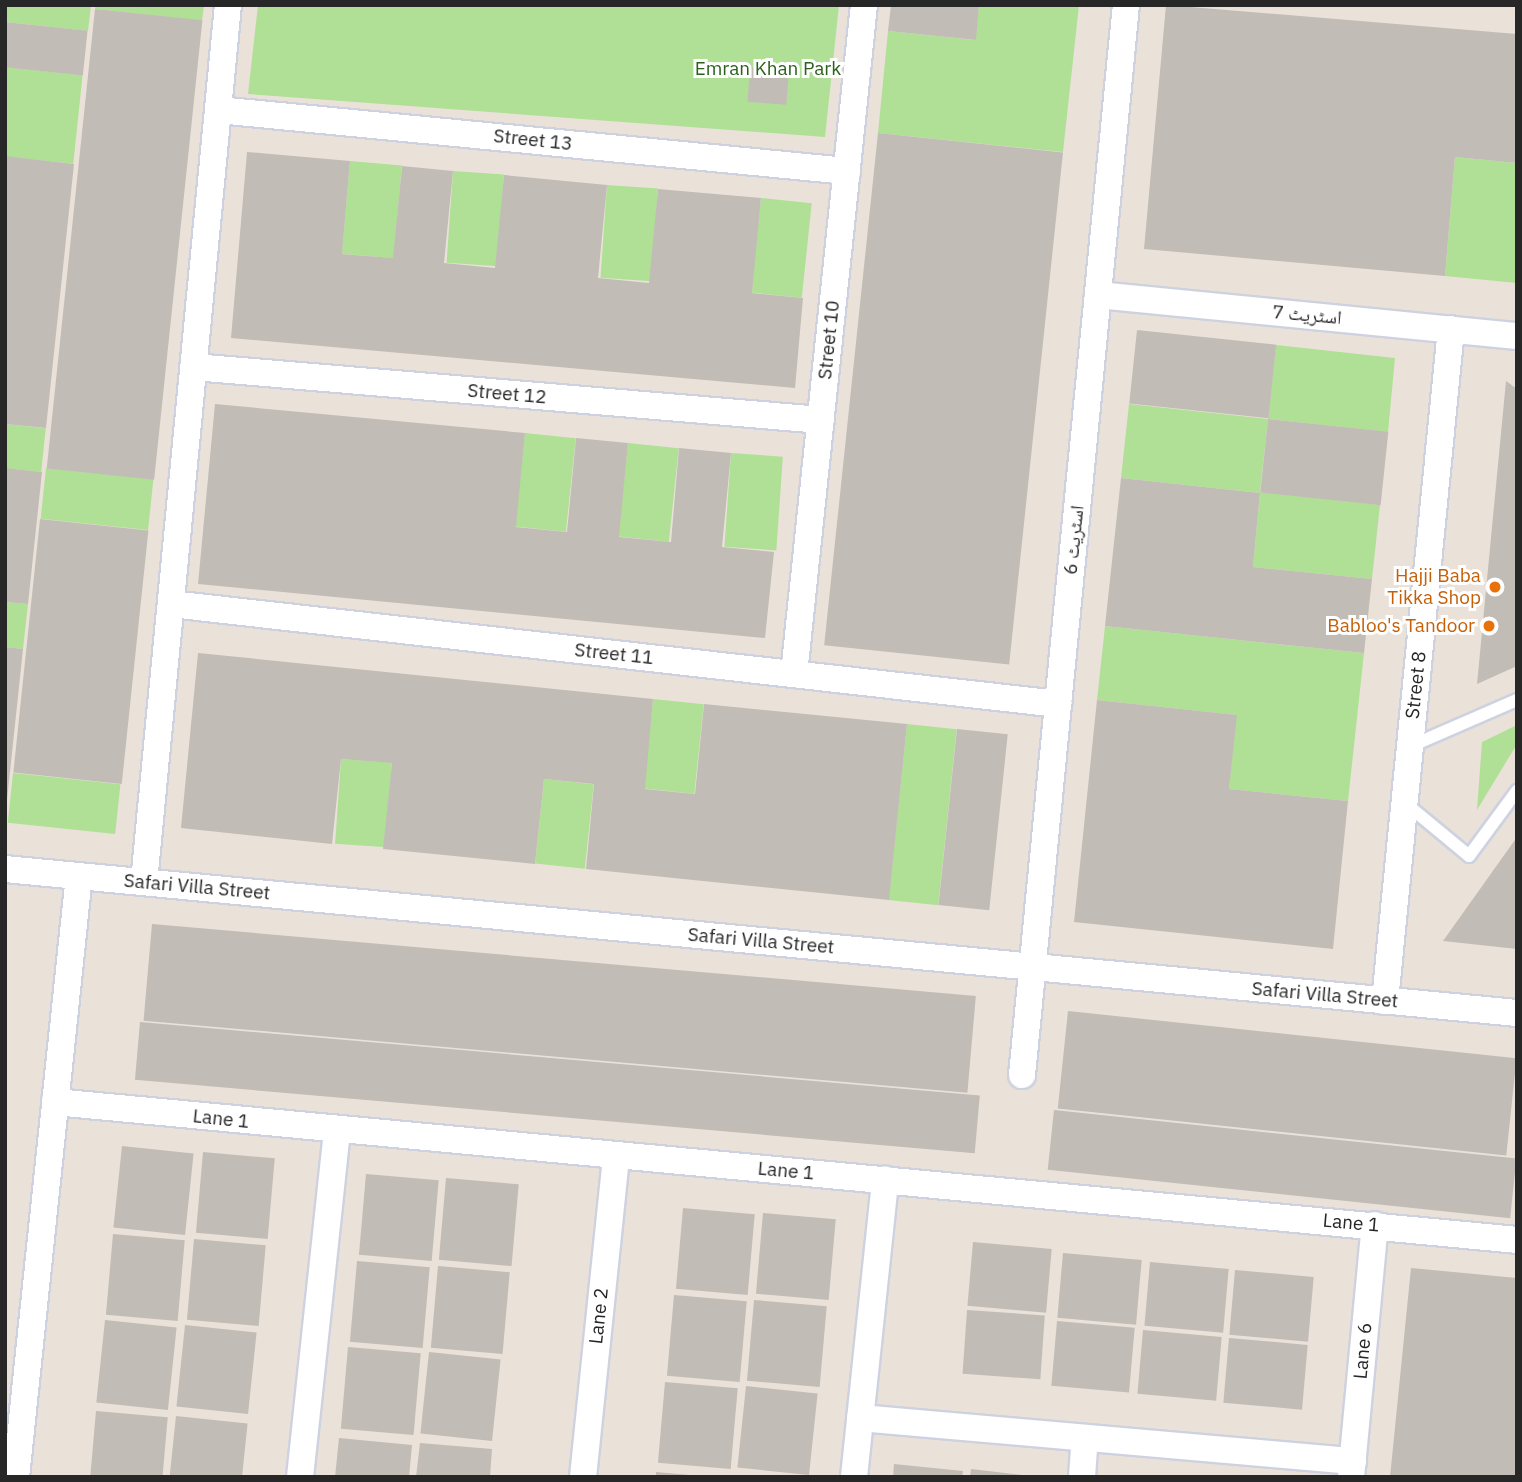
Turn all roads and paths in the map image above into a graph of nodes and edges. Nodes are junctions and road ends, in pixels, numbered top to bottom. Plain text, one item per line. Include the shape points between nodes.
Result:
1 (228, 5) edge
2 (864, 5) edge
3 (1126, 5) edge
4 (218, 110) junction
5 (847, 171) junction
6 (1098, 295) junction
7 (1451, 328) junction
8 (1517, 336) edge
9 (194, 367) junction
10 (821, 421) junction
11 (171, 604) junction
12 (794, 674) junction
13 (1517, 700) edge
14 (1058, 704) junction
15 (1410, 746) junction
16 (1517, 791) edge
17 (1405, 803) junction
18 (5, 869) edge
19 (79, 876) junction
20 (144, 882) junction
21 (1032, 966) junction
22 (1385, 1000) junction
23 (1517, 1013) edge
24 (1022, 1075) dead end
25 (55, 1102) junction
26 (337, 1131) junction
27 (616, 1156) junction
28 (885, 1180) junction
29 (1374, 1225) junction
30 (1517, 1240) edge
31 (860, 1418) junction
32 (13, 1426) edge
33 (1085, 1438) junction
34 (1352, 1469) edge
35 (16, 1477) edge
36 (300, 1477) edge
37 (583, 1477) edge
38 (854, 1477) edge
39 (1082, 1477) edge

1 - 4 street
2 - 5 street, Street 10
3 - 6 street, اسٹریٹ 6
4 - 5 street, Street 13
4 - 9 street
5 - 10 street, Street 10
6 - 7 street, اسٹریٹ 7
6 - 14 street, اسٹریٹ 6
7 - 8 street, اسٹریٹ 7
7 - 15 street, Street 8
9 - 10 street, Street 12
9 - 11 street
10 - 12 street, Street 10
11 - 12 street, Street 11
11 - 20 street
12 - 14 street, Street 11
13 - 15 lane
14 - 21 street, اسٹریٹ 6
15 - 17 street, Street 8
16 - 17 lane via 1469,856
17 - 22 street, Street 8
18 - 19 street, Safari Villa Street
19 - 20 street, Safari Villa Street
19 - 25 street
20 - 21 street, Safari Villa Street
21 - 22 street, Safari Villa Street
21 - 24 street, اسٹریٹ 6
22 - 23 street, Safari Villa Street
25 - 26 street, Lane 1
25 - 32 street
26 - 27 street, Lane 1
26 - 36 street
27 - 28 street, Lane 1
27 - 37 street, Lane 2
28 - 29 street, Lane 1
28 - 31 street
29 - 30 street, Lane 1
29 - 34 street, Lane 6
31 - 33 street
31 - 38 street
32 - 35 street
33 - 34 street
33 - 39 street

